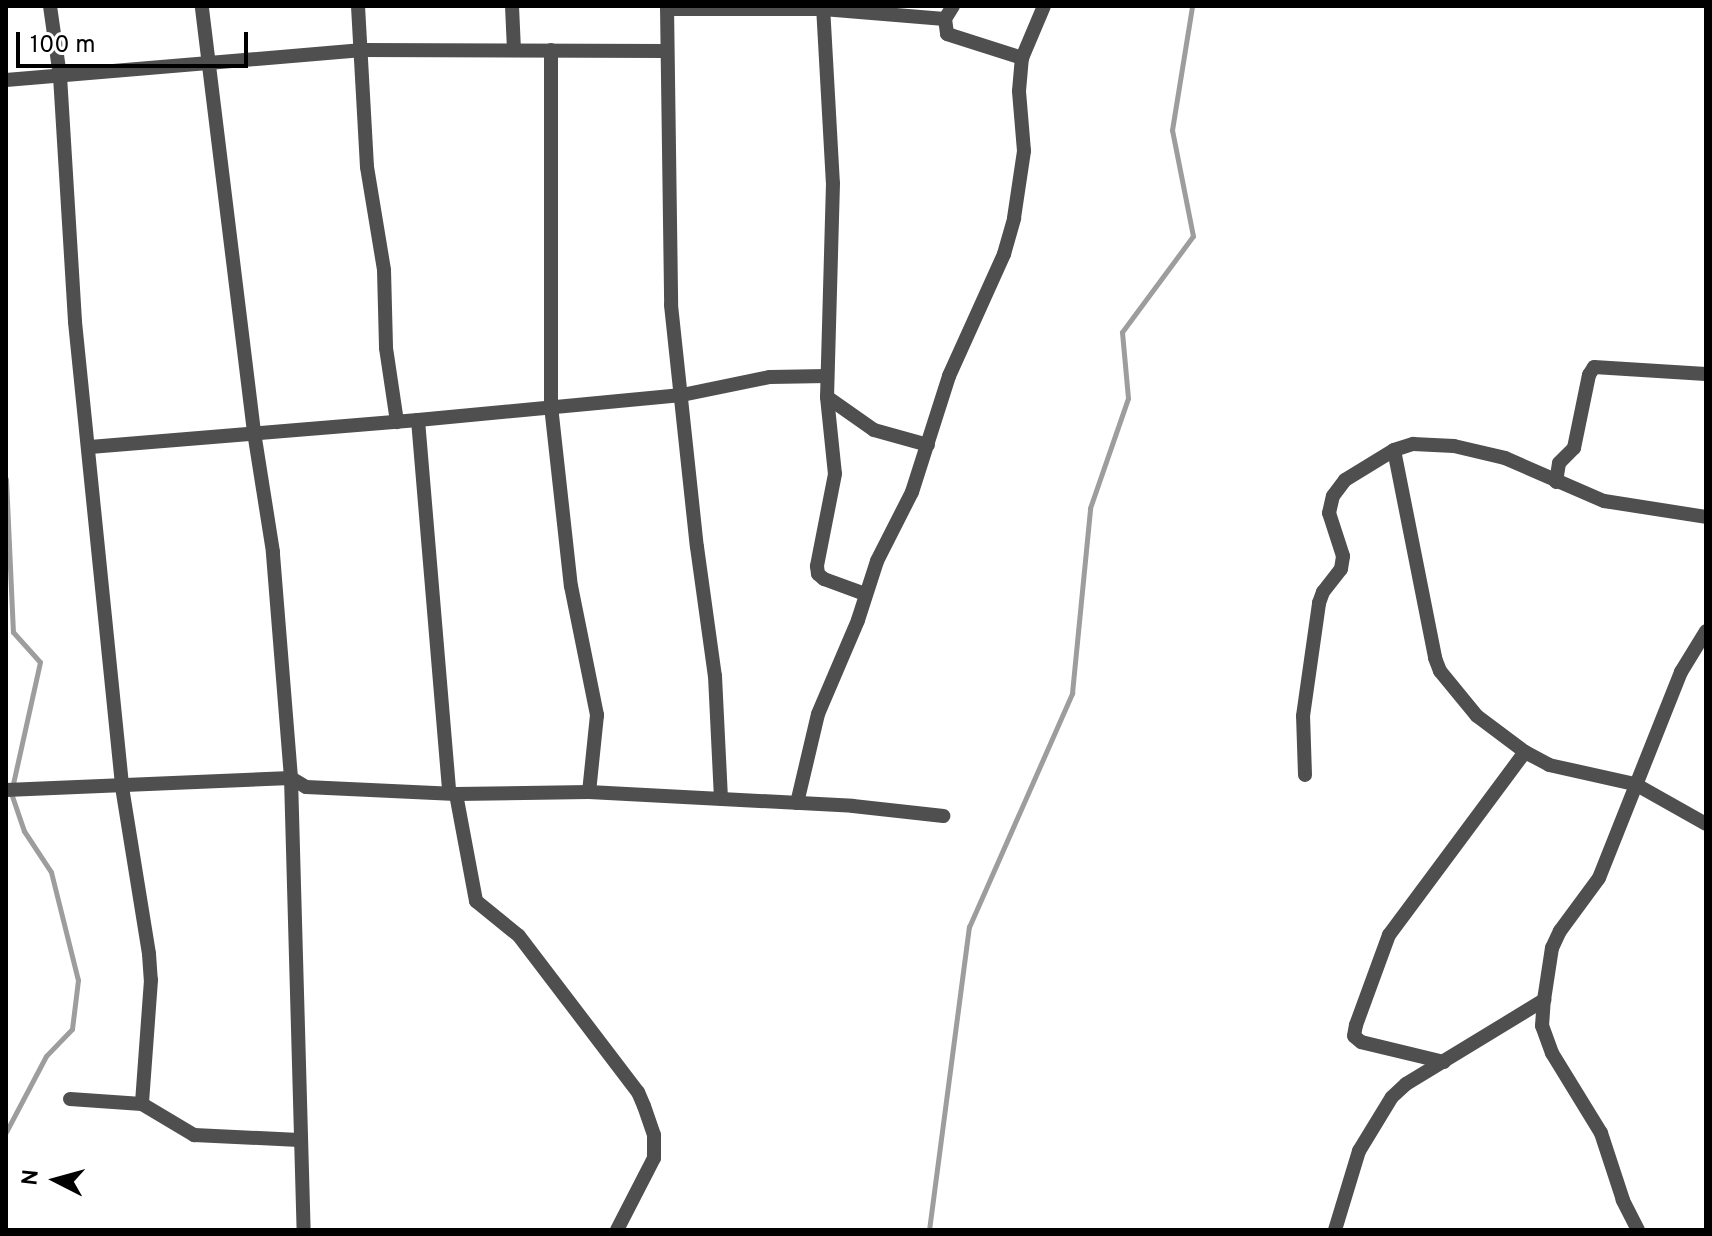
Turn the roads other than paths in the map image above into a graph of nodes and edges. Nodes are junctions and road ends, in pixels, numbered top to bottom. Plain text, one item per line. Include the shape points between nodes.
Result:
1 (50, 6) edge
2 (202, 6) edge
3 (358, 6) edge
4 (512, 6) edge
5 (1044, 6) edge
6 (667, 8) edge
7 (823, 8) edge
8 (949, 13) edge
9 (360, 50) junction
10 (514, 50) junction
11 (551, 50) junction
12 (667, 51) junction
13 (1022, 58) junction
14 (209, 66) junction
15 (60, 76) junction
16 (6, 80) edge
17 (1706, 374) edge
18 (827, 376) junction
19 (682, 395) junction
20 (827, 397) junction
21 (551, 406) junction
22 (418, 420) junction
23 (397, 422) junction
24 (254, 432) junction
25 (928, 445) junction
26 (90, 447) junction
27 (1394, 450) junction
28 (1556, 482) junction
29 (1706, 517) edge
30 (865, 594) junction
31 (1706, 631) edge
32 (1525, 752) junction
33 (1305, 775) dead end
34 (291, 778) junction
35 (1635, 784) junction
36 (122, 787) junction
37 (6, 790) edge
38 (589, 792) junction
39 (452, 794) junction
40 (721, 799) junction
41 (797, 803) junction
42 (943, 816) dead end
43 (1706, 824) edge
44 (1544, 1000) junction
45 (1444, 1062) junction
46 (70, 1099) dead end
47 (142, 1104) junction
48 (299, 1140) junction
49 (304, 1230) edge
50 (617, 1230) edge
51 (1335, 1230) edge
52 (1638, 1230) edge

1 - 15 street
2 - 14 street
3 - 9 street
4 - 10 street
5 - 13 street
6 - 7 street
6 - 12 street
7 - 8 street
7 - 18 street via 833,183
8 - 13 street via 947,34 954,39
9 - 10 street
9 - 14 street
9 - 23 street via 369,189 384,270 383,324
10 - 11 street
11 - 12 street
11 - 21 street
12 - 19 street via 671,305
13 - 25 street via 1024,151 1014,218 1004,254 949,376
14 - 15 street
14 - 24 street
15 - 16 street
15 - 26 street via 73,307
17 - 28 street via 1594,367 1574,448 1559,463
18 - 19 street via 770,377
18 - 20 street
19 - 21 street
19 - 40 street via 715,676
20 - 25 street via 874,430
20 - 30 street via 835,474 818,574
21 - 22 street
21 - 38 street via 571,586 597,715
22 - 23 street
22 - 39 street
23 - 24 street
24 - 26 street
24 - 34 street via 273,552
25 - 30 street
26 - 36 street
27 - 28 street via 1413,444 1474,449
27 - 32 street via 1440,671 1477,716
27 - 33 street via 1345,480 1333,496 1329,513 1343,556 1341,569 1319,603 1303,716
28 - 29 street via 1604,501
30 - 41 street via 818,714
31 - 35 street via 1681,672
32 - 35 street via 1565,770
32 - 45 street via 1389,935 1356,1025 1354,1036 1361,1042
34 - 36 street
34 - 39 street via 306,787
34 - 48 street
35 - 43 street
35 - 44 street via 1599,878 1552,948
36 - 37 street
36 - 47 street via 151,980
38 - 39 street
38 - 40 street
39 - 50 street via 476,901 519,936 644,1106 654,1135 654,1158
40 - 41 street
41 - 42 street
44 - 45 street
44 - 52 street via 1542,1026 1552,1053 1605,1141
45 - 51 street via 1392,1097 1359,1151
46 - 47 street
47 - 48 street via 194,1135
48 - 49 street

